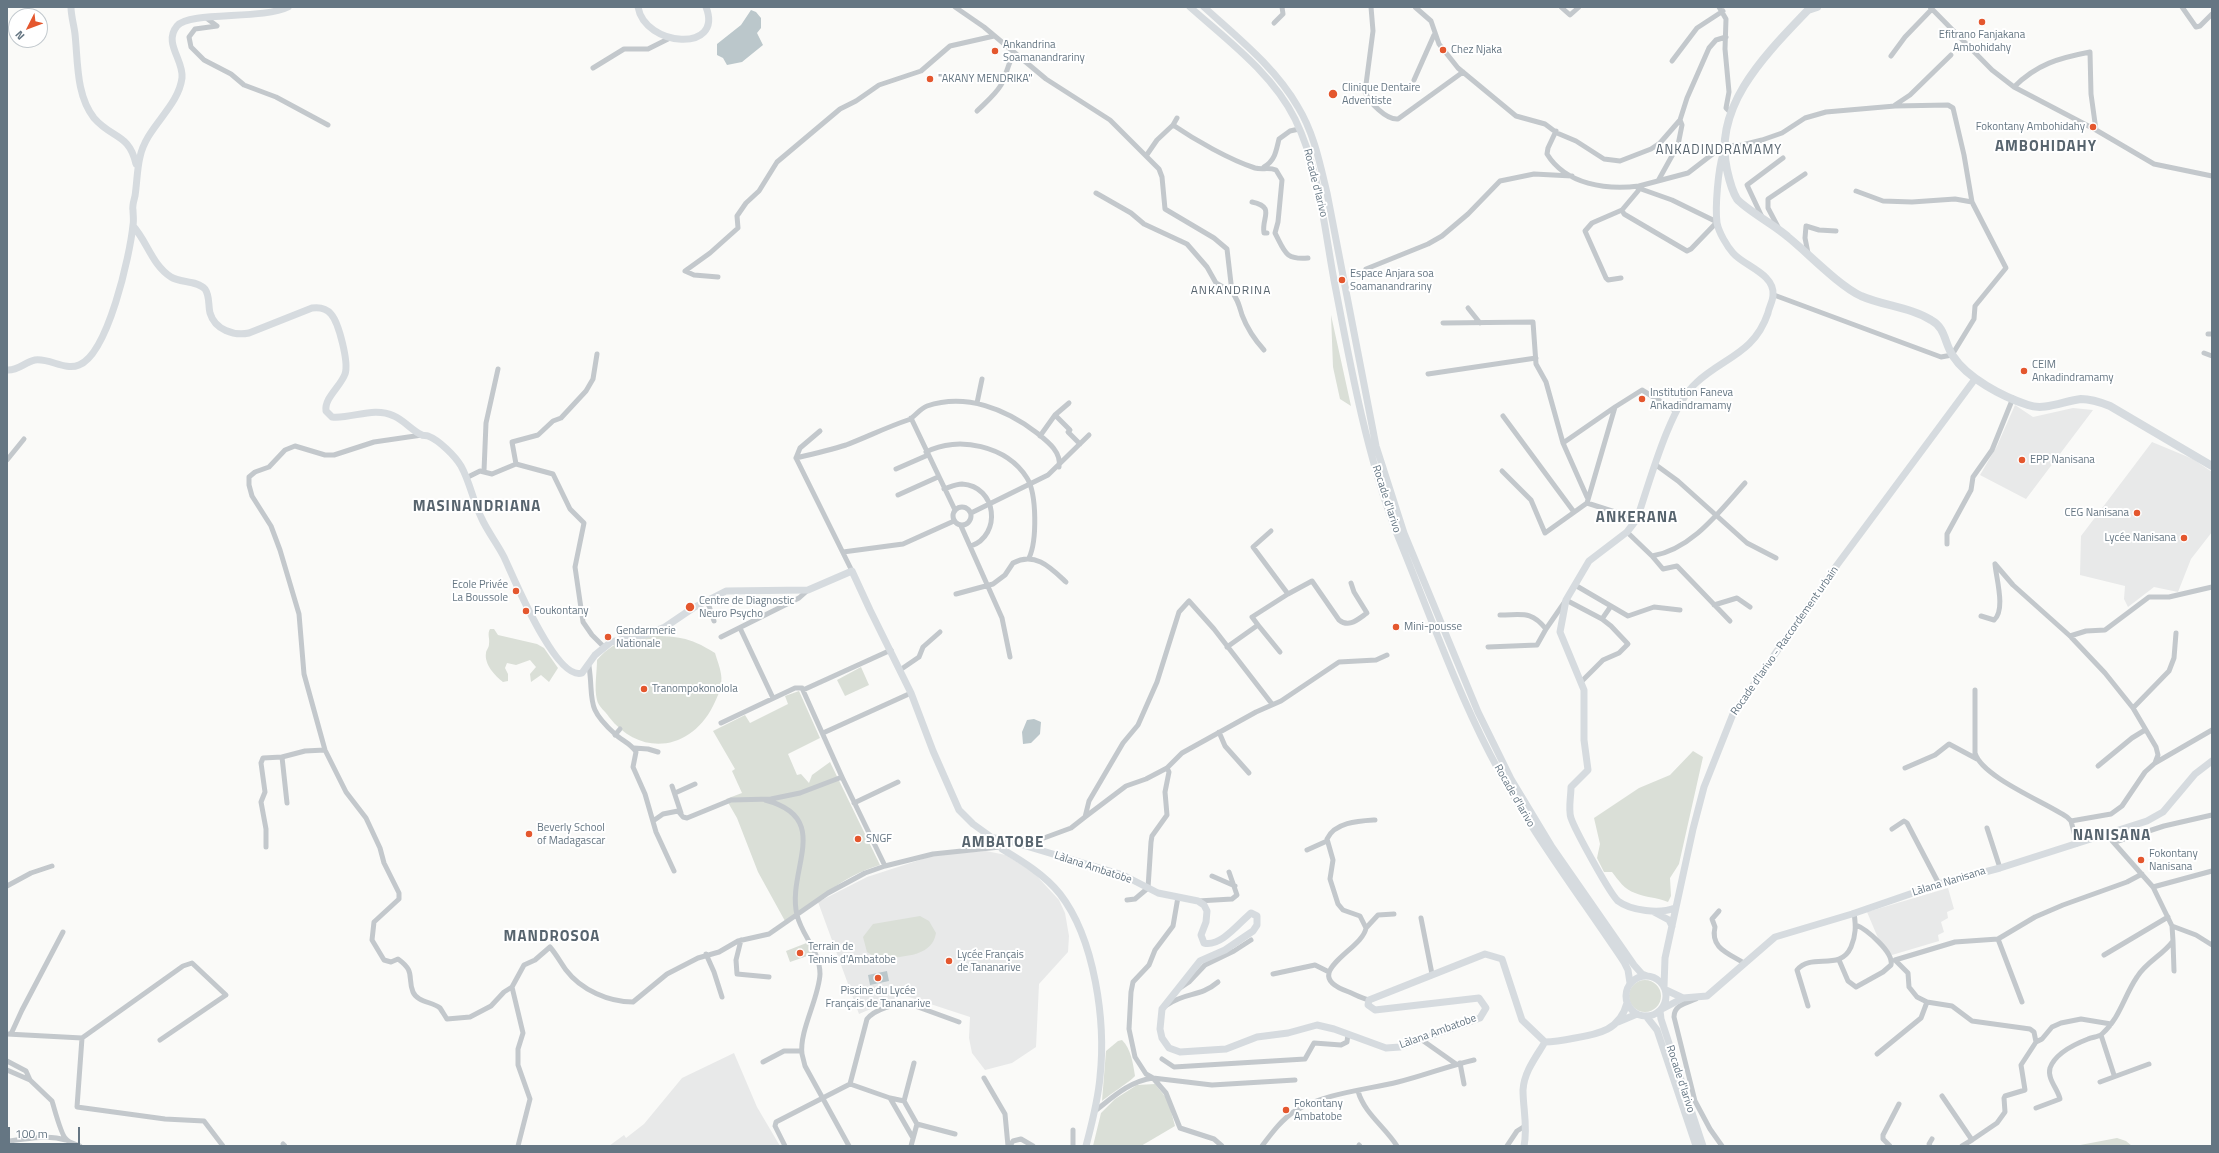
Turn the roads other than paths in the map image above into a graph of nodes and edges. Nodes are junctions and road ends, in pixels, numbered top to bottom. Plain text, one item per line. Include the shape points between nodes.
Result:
1 (71, 7) edge
2 (288, 7) edge
3 (638, 7) edge
4 (706, 7) edge
5 (955, 7) edge
6 (1190, 7) edge
7 (1204, 7) edge
8 (1282, 7) edge
9 (1371, 7) edge
10 (1415, 7) edge
11 (1561, 7) edge
12 (1579, 7) edge
13 (1817, 7) edge
14 (2182, 7) edge
15 (1931, 8) edge
16 (1721, 9) edge
17 (1806, 9) edge
18 (2212, 14) edge
19 (204, 17) junction
20 (1274, 22) dead end
21 (1434, 35) junction
22 (994, 36) junction
23 (1726, 36) junction
24 (670, 38) junction
25 (1014, 53) junction
26 (1951, 55) dead end
27 (1891, 56) dead end
28 (1672, 61) dead end
29 (593, 68) dead end
30 (1463, 72) junction
31 (1414, 80) dead end
32 (2014, 87) junction
33 (1895, 106) junction
34 (977, 111) dead end
35 (1730, 112) junction
36 (1177, 118) dead end
37 (1680, 120) junction
38 (1173, 125) junction
39 (328, 126) dead end
40 (1299, 129) junction
41 (2096, 130) junction
42 (1556, 131) junction
43 (1723, 150) junction
44 (1146, 156) junction
45 (1784, 158) dead end
46 (1261, 168) junction
47 (138, 169) junction
48 (1805, 174) dead end
49 (1573, 176) junction
50 (2212, 176) edge
51 (1658, 181) junction
52 (1639, 186) junction
53 (1856, 191) dead end
54 (1096, 193) dead end
55 (1252, 202) dead end
56 (1972, 202) junction
57 (1622, 210) junction
58 (1762, 217) junction
59 (1717, 222) junction
60 (133, 226) junction
61 (1778, 228) junction
62 (1836, 231) dead end
63 (1267, 233) dead end
64 (1808, 253) junction
65 (1308, 258) dead end
66 (1366, 269) dead end
67 (718, 277) dead end
68 (1621, 278) dead end
69 (1232, 292) junction
70 (1774, 295) junction
71 (1468, 308) dead end
72 (1443, 323) dead end
73 (1480, 323) junction
74 (1264, 350) dead end
75 (2204, 353) dead end
76 (598, 354) dead end
77 (1952, 355) junction
78 (2212, 356) edge
79 (1536, 358) junction
80 (498, 369) dead end
81 (7, 370) edge
82 (1428, 374) dead end
83 (982, 379) dead end
84 (1974, 379) junction
85 (2013, 398) junction
86 (977, 403) junction
87 (1069, 403) dead end
88 (1615, 407) junction
89 (1676, 410) junction
90 (1055, 415) junction
91 (1503, 416) dead end
92 (911, 418) junction
93 (820, 431) dead end
94 (422, 435) junction
95 (1089, 435) dead end
96 (1040, 436) junction
97 (24, 439) dead end
98 (1563, 443) junction
99 (1080, 444) junction
100 (927, 454) junction
101 (796, 458) junction
102 (7, 460) edge
103 (516, 464) junction
104 (1656, 465) junction
105 (1059, 466) junction
106 (2212, 466) edge
107 (896, 469) dead end
108 (484, 471) junction
109 (1502, 471) dead end
110 (938, 477) junction
111 (466, 478) junction
112 (1745, 483) dead end
113 (1030, 485) junction
114 (944, 488) junction
115 (898, 495) dead end
116 (1587, 497) junction
117 (990, 503) junction
118 (1587, 503) junction
119 (955, 510) junction
120 (1574, 512) junction
121 (971, 513) junction
122 (1716, 516) junction
123 (1637, 519) junction
124 (954, 521) junction
125 (961, 526) junction
126 (1271, 531) dead end
127 (1627, 532) junction
128 (1947, 544) dead end
129 (971, 546) junction
130 (842, 552) junction
131 (1652, 556) junction
132 (1028, 558) junction
133 (1776, 558) dead end
134 (852, 571) junction
135 (1066, 582) dead end
136 (1351, 583) dead end
137 (988, 585) junction
138 (1575, 585) junction
139 (2212, 587) edge
140 (808, 590) junction
141 (956, 594) dead end
142 (1288, 594) junction
143 (707, 600) junction
144 (1566, 600) junction
145 (1714, 605) junction
146 (1611, 606) junction
147 (1750, 607) dead end
148 (1680, 610) dead end
149 (1500, 615) dead end
150 (1981, 616) dead end
151 (1602, 619) junction
152 (714, 620) dead end
153 (1730, 621) dead end
154 (1258, 625) junction
155 (740, 628) junction
156 (1546, 629) junction
157 (940, 632) dead end
158 (2176, 633) dead end
159 (2070, 636) junction
160 (721, 637) dead end
161 (604, 647) junction
162 (1227, 647) junction
163 (1488, 647) dead end
164 (891, 650) junction
165 (1280, 652) dead end
166 (1387, 655) dead end
167 (1010, 657) dead end
168 (589, 666) junction
169 (900, 670) junction
170 (1581, 682) junction
171 (804, 690) junction
172 (1975, 690) dead end
173 (911, 693) junction
174 (773, 698) junction
175 (1272, 704) junction
176 (2133, 708) junction
177 (720, 723) dead end
178 (620, 729) dead end
179 (2144, 730) junction
180 (2212, 730) edge
181 (1219, 732) junction
182 (823, 733) junction
183 (615, 735) junction
184 (634, 748) junction
185 (325, 750) junction
186 (658, 752) dead end
187 (282, 757) junction
188 (1977, 760) junction
189 (2212, 761) edge
190 (2156, 763) junction
191 (2098, 766) dead end
192 (1167, 768) junction
193 (1905, 768) dead end
194 (1249, 773) dead end
195 (842, 777) junction
196 (898, 782) dead end
197 (695, 784) dead end
198 (672, 786) dead end
199 (675, 793) junction
200 (765, 800) junction
201 (287, 803) dead end
202 (854, 803) junction
203 (681, 813) junction
204 (2212, 815) edge
205 (1085, 817) junction
206 (1375, 820) dead end
207 (653, 821) junction
208 (2071, 821) junction
209 (1987, 828) dead end
210 (1892, 829) dead end
211 (2107, 835) junction
212 (1327, 841) junction
213 (2115, 842) junction
214 (2077, 844) junction
215 (1006, 845) junction
216 (1025, 845) junction
217 (266, 847) dead end
218 (1308, 850) dead end
219 (52, 866) dead end
220 (885, 866) junction
221 (2000, 868) junction
222 (674, 871) dead end
223 (2212, 871) edge
224 (1229, 872) dead end
225 (2142, 874) junction
226 (1212, 876) dead end
227 (1939, 884) junction
228 (7, 886) edge
229 (1235, 886) junction
230 (2153, 887) junction
231 (1148, 888) junction
232 (1178, 897) junction
233 (1126, 900) dead end
234 (1198, 901) junction
235 (1675, 908) junction
236 (1650, 910) junction
237 (1719, 911) dead end
238 (1854, 913) junction
239 (1394, 914) dead end
240 (797, 916) junction
241 (2168, 917) junction
242 (1421, 918) dead end
243 (1856, 925) junction
244 (1672, 926) junction
245 (2172, 926) junction
246 (1366, 928) junction
247 (63, 932) dead end
248 (1998, 939) junction
249 (741, 940) junction
250 (1251, 940) dead end
251 (2174, 941) junction
252 (2212, 945) edge
253 (706, 954) junction
254 (2104, 955) dead end
255 (1839, 960) junction
256 (1664, 962) junction
257 (1744, 963) junction
258 (1329, 972) junction
259 (2174, 972) dead end
260 (1273, 974) dead end
261 (1432, 974) junction
262 (1648, 976) junction
263 (769, 977) dead end
264 (1218, 982) dead end
265 (1630, 983) junction
266 (512, 987) junction
267 (1178, 988) junction
268 (1665, 988) junction
269 (722, 997) dead end
270 (1684, 998) junction
271 (1697, 998) junction
272 (1369, 1000) junction
273 (1927, 1002) junction
274 (2022, 1002) dead end
275 (1627, 1003) junction
276 (1808, 1006) dead end
277 (1162, 1008) junction
278 (1661, 1010) junction
279 (1637, 1014) junction
280 (1646, 1016) junction
281 (959, 1022) dead end
282 (1616, 1023) junction
283 (2111, 1024) junction
284 (9, 1034) edge
285 (1348, 1034) junction
286 (2101, 1035) junction
287 (82, 1038) junction
288 (160, 1040) dead end
289 (1422, 1040) junction
290 (1544, 1042) junction
291 (2036, 1042) junction
292 (801, 1051) junction
293 (1877, 1054) dead end
294 (1162, 1059) dead end
295 (1474, 1060) dead end
296 (7, 1061) edge
297 (763, 1062) dead end
298 (914, 1063) dead end
299 (1458, 1064) junction
300 (2149, 1064) dead end
301 (7, 1070) edge
302 (2114, 1075) junction
303 (984, 1078) dead end
304 (1153, 1078) junction
305 (30, 1080) junction
306 (1295, 1080) dead end
307 (2100, 1082) dead end
308 (850, 1084) junction
309 (1464, 1084) dead end
310 (1358, 1091) junction
311 (1942, 1096) dead end
312 (823, 1098) junction
313 (890, 1098) junction
314 (904, 1101) junction
315 (1899, 1104) dead end
316 (2036, 1108) dead end
317 (1095, 1111) junction
318 (917, 1124) junction
319 (1526, 1126) junction
320 (1073, 1130) dead end
321 (955, 1134) dead end
322 (913, 1138) junction
323 (1932, 1139) dead end
324 (66, 1140) junction
325 (1972, 1140) junction
326 (12, 1146) edge
327 (80, 1146) edge
328 (223, 1146) edge
329 (518, 1146) edge
330 (786, 1146) edge
331 (849, 1146) edge
332 (911, 1146) edge
333 (1009, 1146) edge
334 (1033, 1146) edge
335 (1073, 1146) edge
336 (1086, 1146) edge
337 (1222, 1146) edge
338 (1262, 1146) edge
339 (1397, 1146) edge
340 (1507, 1146) edge
341 (1524, 1146) edge
342 (1696, 1146) edge
343 (1703, 1146) edge
344 (1722, 1146) edge
345 (1890, 1146) edge
346 (1930, 1146) edge
347 (1962, 1146) edge

1 - 47 street via 76,60 85,101 100,124 131,147
2 - 19 street via 239,16
3 - 24 street via 646,25
4 - 24 street via 710,22 706,32 692,38
5 - 22 street
6 - 40 street, Rocade d'Iarivo via 1270,82
7 - 262 street, Rocade d'Iarivo via 1271,70 1290,94 1306,122 1327,193 1376,446 1404,533 1478,712 1511,778 1533,817 1586,897 1634,965
8 - 20 street via 1283,14
9 - 30 street via 1372,31 1366,92 1390,119 1398,119
10 - 21 street via 1431,21
11 - 12 street via 1570,15
13 - 17 main road
14 - 18 street via 2196,27
15 - 27 street
15 - 32 street via 1992,70
16 - 23 street via 1726,19
16 - 28 street via 1697,28
17 - 35 main road via 1757,69
19 - 39 street via 217,26 195,29 189,37 191,47 204,60 244,85 276,97
19 - 47 street via 180,23 173,33 172,41 182,79 169,106 147,136 141,150
21 - 30 street via 1446,54
21 - 31 street
22 - 25 street
22 - 67 street via 950,46 921,71 869,90 856,101 840,109 777,162 759,191 736,216 738,228 710,254 685,271 694,275
23 - 35 street via 1729,92 1726,108
23 - 37 street via 1716,40 1709,48 1702,68 1689,91
24 - 29 street via 648,48 624,49
25 - 34 street via 1006,67 1001,85
25 - 44 street via 1046,79 1100,111
26 - 33 street
30 - 42 street via 1516,116 1539,121
32 - 41 street
32 - 41 street via 2026,75 2053,60 2090,52 2091,94
33 - 43 street via 1826,112 1805,118 1782,133
33 - 56 street via 1948,105 1953,108
35 - 43 main road
36 - 38 street
37 - 42 street via 1660,143 1620,161 1604,158
37 - 51 street via 1682,125 1678,144
38 - 44 street via 1157,140
38 - 46 street via 1216,149
40 - 46 street via 1279,140 1270,164
40 - 265 street, Rocade d'Iarivo via 1314,176 1363,424 1386,505 1473,718 1490,753 1527,820 1624,962
41 - 50 street via 2154,164
42 - 49 street via 1547,154 1553,162
43 - 51 street via 1688,173
43 - 58 main road via 1727,174 1737,198
43 - 59 street via 1719,165
44 - 69 street via 1159,169 1162,177 1165,209 1214,238 1226,249
45 - 58 street via 1747,185
46 - 65 street via 1276,170 1282,180 1275,233 1284,251 1294,259
47 - 60 street
48 - 61 street via 1768,199 1768,208
49 - 52 street via 1601,187 1619,189
49 - 66 street via 1534,174 1500,181 1442,236
51 - 52 street
52 - 57 street via 1638,191
52 - 59 street
53 - 56 street via 1883,201 1955,199
54 - 69 street via 1131,213 1144,224 1188,244 1207,267 1216,283
55 - 63 street via 1260,204 1265,209 1267,215 1263,230
56 - 77 street via 2006,268 1975,306 1974,319
57 - 59 street via 1624,214 1687,251
57 - 68 street via 1592,223 1585,231 1606,278
58 - 61 main road
59 - 70 street via 1734,254 1768,280
60 - 81 street via 121,286 95,352 80,365 71,367 34,360 17,369
60 - 94 street via 169,276 198,284 205,290 213,318 230,333 250,333 305,309 317,307 327,310 336,321 347,363 344,377 325,406 328,414 340,418 363,412 385,412 396,416
61 - 64 main road
62 - 64 street via 1806,226
64 - 77 main road via 1860,296 1932,320 1940,327
69 - 74 street via 1239,301 1253,338
70 - 77 street via 1941,357
70 - 89 street via 1765,321 1750,345 1695,384
71 - 73 street
72 - 73 street
73 - 79 street via 1533,322
75 - 78 street
76 - 103 street via 593,379 586,391 561,418 553,421 538,435 512,442
77 - 84 main road
79 - 82 street
79 - 98 street via 1536,364 1546,382
80 - 108 street via 486,423
83 - 86 street
84 - 85 main road
84 - 235 street, Rocade d'Iarivo - Raccordement urbain via 1837,565 1733,714 1704,787
85 - 106 main road via 2034,407 2081,399 2097,400
85 - 128 street via 1992,450 1973,477 1971,490 1947,534
86 - 92 street via 929,405
86 - 96 street via 1008,414
87 - 90 street
88 - 89 street via 1642,390
88 - 98 street
88 - 116 street
89 - 104 street
90 - 96 street
90 - 99 street
91 - 120 street
92 - 100 street
92 - 101 street via 847,444
93 - 101 street via 800,448
94 - 111 street via 428,436 452,455
94 - 185 street via 374,442 334,455 325,455 295,446 285,450 269,467 249,477 252,496 271,526 280,550 299,614 304,674
95 - 99 street
96 - 105 street via 1058,455
97 - 102 street
98 - 116 street
99 - 105 street
100 - 107 street
100 - 110 street
100 - 113 street via 953,443 986,449 1009,461 1024,474
101 - 130 street
103 - 108 street via 492,474
103 - 161 street via 553,474 570,509 584,523 575,567 583,622
104 - 122 street via 1678,481
104 - 123 street
105 - 113 street via 1048,476
108 - 111 street
109 - 120 street via 1531,500 1545,533
110 - 114 street
110 - 115 street
111 - 168 street via 484,524 504,556 545,641 571,672 582,673
112 - 122 street
113 - 117 street
113 - 132 street via 1034,534
114 - 117 street via 958,484 971,486 980,491
114 - 119 street
116 - 118 street
117 - 121 street
117 - 129 street via 992,518 988,533
118 - 120 street
118 - 123 street
119 - 121 street via 962,507
119 - 124 street
121 - 125 street via 970,522
122 - 131 street via 1678,548
122 - 133 street via 1747,544
123 - 127 street
124 - 125 street
124 - 130 street via 904,544
125 - 129 street
126 - 142 street via 1253,547
127 - 131 street
127 - 138 street via 1589,561
129 - 137 street
130 - 134 street
131 - 145 street via 1663,569 1677,566
132 - 135 street via 1046,563
132 - 137 street via 1015,561 1003,578
134 - 140 street
134 - 164 street
136 - 142 street via 1368,613 1349,625 1339,620 1312,581
137 - 141 street
137 - 167 street via 1002,618
138 - 144 street
138 - 146 street
139 - 159 street via 2169,597 2150,597 2105,630 2086,631
140 - 143 street via 726,591
140 - 155 street via 799,598
142 - 154 street via 1252,616
143 - 152 street
143 - 161 street via 665,627 648,634 616,640
144 - 151 street
144 - 156 street
144 - 170 street via 1560,632
145 - 147 street via 1737,598
145 - 153 street
146 - 148 street via 1628,616 1654,607
146 - 151 street
149 - 156 street via 1526,615 1537,618
150 - 159 street via 1994,620 2001,608 1995,564 2013,585
151 - 170 street via 1628,644 1619,653 1603,660
154 - 162 street
154 - 165 street
155 - 160 street
155 - 174 street
156 - 163 street via 1537,646
157 - 169 street via 923,647 918,657
158 - 176 street via 2174,658 2169,671
159 - 176 street
161 - 168 street
162 - 175 street
162 - 205 street via 1189,601 1179,612 1157,682 1138,725 1123,743 1089,801
164 - 169 street
164 - 171 street
166 - 175 street via 1376,660 1338,662 1294,693
168 - 183 street via 593,708
169 - 173 street
170 - 236 street via 1584,690 1584,740 1588,770 1571,787 1570,817 1618,901
171 - 174 street via 798,687
171 - 182 street
172 - 188 street via 1974,753
173 - 182 street
173 - 215 street, Làlana Ambatobe via 959,810 972,824
174 - 177 street
175 - 181 street
176 - 179 street
178 - 183 street
179 - 190 street via 2156,747
179 - 191 street
180 - 190 street
181 - 192 street via 1182,753
181 - 194 street via 1225,746
182 - 195 street
183 - 184 street
184 - 186 street
184 - 207 street via 636,755 633,767
185 - 187 street via 306,751
185 - 266 street via 346,792 366,818 399,894 399,899 374,922 372,940 381,957 391,962 398,959 402,962 411,974 413,992 418,998 439,1008 450,1020 470,1017 480,1012 491,1006
187 - 201 street
187 - 217 street via 263,758 261,763 265,792 261,802
188 - 193 street via 1949,744 1935,756
188 - 208 street via 2004,781
189 - 211 street, Làlana Nanisana via 2194,774 2162,812 2148,821
190 - 208 street via 2146,772 2122,806 2111,814
192 - 205 street via 1126,786
192 - 231 street via 1169,772 1165,792 1168,815 1152,836
195 - 200 street via 800,793
195 - 202 street
196 - 202 street
197 - 199 street
198 - 199 street
199 - 203 street
200 - 203 street via 731,800 687,818
200 - 240 street via 787,808 799,822 804,836 796,889
202 - 220 street
203 - 207 street via 678,811 663,814
204 - 213 street via 2164,826
205 - 216 street via 1071,828
206 - 212 street via 1351,822 1339,827
207 - 222 street
208 - 214 street
209 - 221 street
210 - 227 street via 1900,822 1907,823
211 - 213 street
211 - 214 street, Làlana Nanisana
212 - 218 street
212 - 246 street via 1333,860 1330,880 1338,904 1343,910 1360,916
213 - 225 street
214 - 221 street, Làlana Nanisana
215 - 216 street, Làlana Ambatobe
215 - 220 street via 933,854
215 - 317 street via 1013,856 1045,878 1060,894 1085,942 1095,979 1101,1041 1100,1077
216 - 231 street, Làlana Ambatobe via 1123,875
219 - 228 street via 30,873
220 - 240 street via 865,873 828,893
221 - 227 street, Làlana Nanisana
223 - 230 street
224 - 229 street
225 - 230 street
225 - 248 street via 2056,908
226 - 229 street
227 - 238 street, Làlana Nanisana
229 - 234 street via 1236,895 1232,899
230 - 241 street
231 - 232 street, Làlana Ambatobe
231 - 233 street via 1135,899
232 - 234 street, Làlana Ambatobe
232 - 304 street via 1173,926 1155,950 1149,965 1133,982 1131,992 1129,1029 1135,1057 1146,1074
234 - 267 street via 1207,911 1201,935 1204,943 1221,940 1251,913 1257,916 1257,925 1248,935 1225,950 1200,962
235 - 236 street
235 - 244 street, Rocade d'Iarivo - Raccordement urbain
236 - 244 street via 1663,916
237 - 257 street via 1712,919 1715,927 1714,941
238 - 243 street
238 - 257 street, Làlana Nanisana via 1775,937
239 - 246 street via 1378,915
240 - 249 street via 769,934
240 - 292 street via 815,952 820,973
241 - 245 street
241 - 254 street
242 - 261 street
243 - 255 street via 1856,933 1847,954
243 - 255 street via 1871,934 1891,958 1891,964 1883,972 1856,987 1848,981
244 - 256 street, Rocade d'Iarivo - Raccordement urbain
245 - 251 street
245 - 252 street via 2196,935
246 - 258 street via 1362,939 1333,964
247 - 284 street
248 - 273 street via 1955,942 1896,958 1896,962 1910,975 1910,992
248 - 274 street
249 - 253 street via 719,952
249 - 263 street via 736,960 736,974
250 - 267 street via 1205,965 1189,982
251 - 259 street
251 - 283 street via 2136,977
253 - 266 street via 667,974 633,1002 595,993 580,984 550,947 535,960 524,965
253 - 269 street
255 - 276 street via 1815,961 1797,969
256 - 262 street via 1656,972
256 - 268 street, Rocade d'Iarivo - Raccordement urbain
257 - 271 street, Làlana Nanisana via 1706,996
258 - 260 street via 1315,965
258 - 272 street via 1336,987
261 - 272 street
261 - 290 street via 1485,954 1502,959 1522,1020
262 - 265 street via 1639,977
262 - 268 street via 1658,979
264 - 277 street via 1208,991 1185,995
265 - 275 street via 1625,993
266 - 329 street via 523,1033 518,1049 518,1065 530,1105
267 - 277 street
268 - 270 street, Làlana Nanisana
268 - 278 street via 1666,999
270 - 271 street, Làlana Nanisana
270 - 278 street, Làlana Nanisana
271 - 344 street via 1677,1007 1674,1017 1695,1101
272 - 289 street, Làlana Ambatobe via 1368,1005 1375,1010 1461,999 1479,998 1484,1002 1486,1008 1480,1018
273 - 291 street via 1952,1006 1972,1021 2030,1029 2034,1032
273 - 293 street via 1921,1018
275 - 279 street
275 - 282 street
277 - 285 street, Làlana Ambatobe via 1162,1038 1169,1048 1180,1052 1226,1049 1257,1037 1288,1033 1317,1025
278 - 280 street
278 - 343 street, Rocade d'Iarivo via 1665,1034
279 - 280 street
279 - 282 street
280 - 342 street, Rocade d'Iarivo via 1657,1030
281 - 308 street via 907,1003 874,1013 867,1020
282 - 290 street via 1600,1034
283 - 286 street
283 - 291 street via 2082,1019 2067,1021 2052,1027
284 - 287 street
285 - 289 street, Làlana Ambatobe via 1386,1048 1400,1047
285 - 294 street via 1347,1042 1341,1045 1314,1043 1306,1059 1174,1067
286 - 302 street
286 - 316 street via 2074,1044 2050,1066 2049,1073 2060,1099
287 - 288 street via 183,966 192,963 226,995
287 - 328 street via 77,1107 165,1119 204,1121
289 - 299 street
290 - 319 street via 1531,1065 1523,1089
291 - 325 street via 2020,1067 2025,1090 2005,1096 2004,1112 1997,1123
292 - 297 street via 784,1051
292 - 312 street via 805,1066
295 - 299 street
296 - 305 street via 26,1071
298 - 314 street
299 - 309 street
299 - 310 street via 1400,1082
300 - 302 street
301 - 305 street
302 - 307 street
303 - 333 street via 1005,1114
304 - 306 street via 1212,1085
304 - 317 street via 1138,1081
304 - 337 street via 1166,1093 1180,1128 1214,1139
305 - 324 street via 52,1101 53,1112 60,1122
308 - 312 street
308 - 313 street
310 - 338 street via 1308,1105 1293,1112
310 - 339 street via 1361,1102
311 - 325 street
312 - 330 street via 776,1123 775,1126
312 - 331 street
313 - 314 street
313 - 322 street
314 - 318 street
315 - 345 street via 1883,1135 1883,1139
317 - 336 street
318 - 321 street
318 - 322 street
319 - 340 street via 1518,1131
319 - 341 street
320 - 335 street
322 - 332 street
323 - 346 street
324 - 326 street via 44,1136 9,1141
324 - 327 street
325 - 347 street
333 - 334 street via 1021,1139

